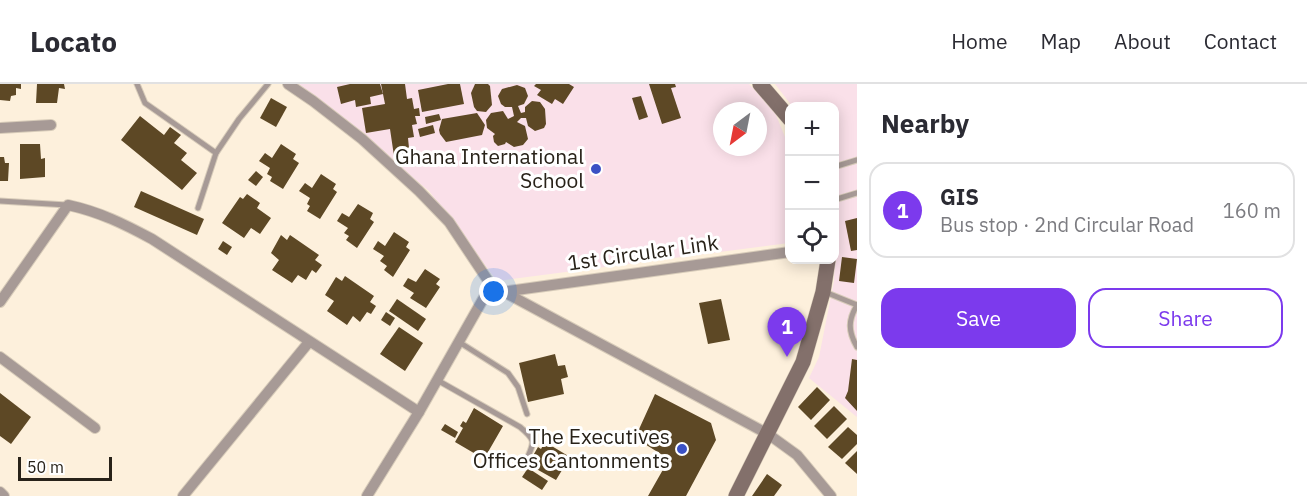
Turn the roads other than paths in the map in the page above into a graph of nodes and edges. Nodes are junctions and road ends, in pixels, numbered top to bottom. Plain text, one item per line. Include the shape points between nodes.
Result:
1 (137, 84) edge
2 (268, 84) edge
3 (288, 84) edge
4 (759, 84) edge
5 (785, 114) edge
6 (51, 125) dead end
7 (0, 128) edge
8 (216, 153) junction
9 (857, 160) edge
10 (839, 165) edge
11 (857, 193) edge
12 (839, 198) edge
13 (0, 201) edge
14 (68, 205) junction
15 (198, 208) dead end
16 (785, 253) edge
17 (828, 264) edge
18 (491, 285) junction
19 (3, 290) edge
20 (501, 292) junction
21 (824, 292) junction
22 (0, 302) edge
23 (857, 305) edge
24 (309, 342) junction
25 (459, 342) junction
26 (857, 346) edge
27 (0, 357) edge
28 (437, 380) junction
29 (419, 412) junction
30 (526, 414) dead end
31 (95, 428) dead end
32 (768, 434) junction
33 (526, 461) dead end
34 (0, 492) edge
35 (4, 496) edge
36 (183, 496) edge
37 (367, 496) edge
38 (735, 496) edge
39 (831, 496) edge

1 - 8 lane via 145,103
2 - 8 lane
3 - 18 street via 362,139 419,191 449,222
4 - 5 street
6 - 7 street
8 - 15 lane
9 - 10 lane
11 - 12 lane
13 - 14 lane
14 - 19 street
14 - 24 street via 108,216 152,239
16 - 20 street, 1st Circular Link
17 - 21 street
18 - 20 street
18 - 25 street
19 - 22 street
20 - 32 street
21 - 23 lane
21 - 32 street via 803,363
23 - 26 lane via 849,325
24 - 29 street
24 - 36 street
25 - 28 street
25 - 30 lane via 508,373 518,387
27 - 31 street
28 - 29 street
28 - 33 lane via 531,436 533,444
29 - 37 street
32 - 38 street
32 - 39 street via 798,455
34 - 35 street

